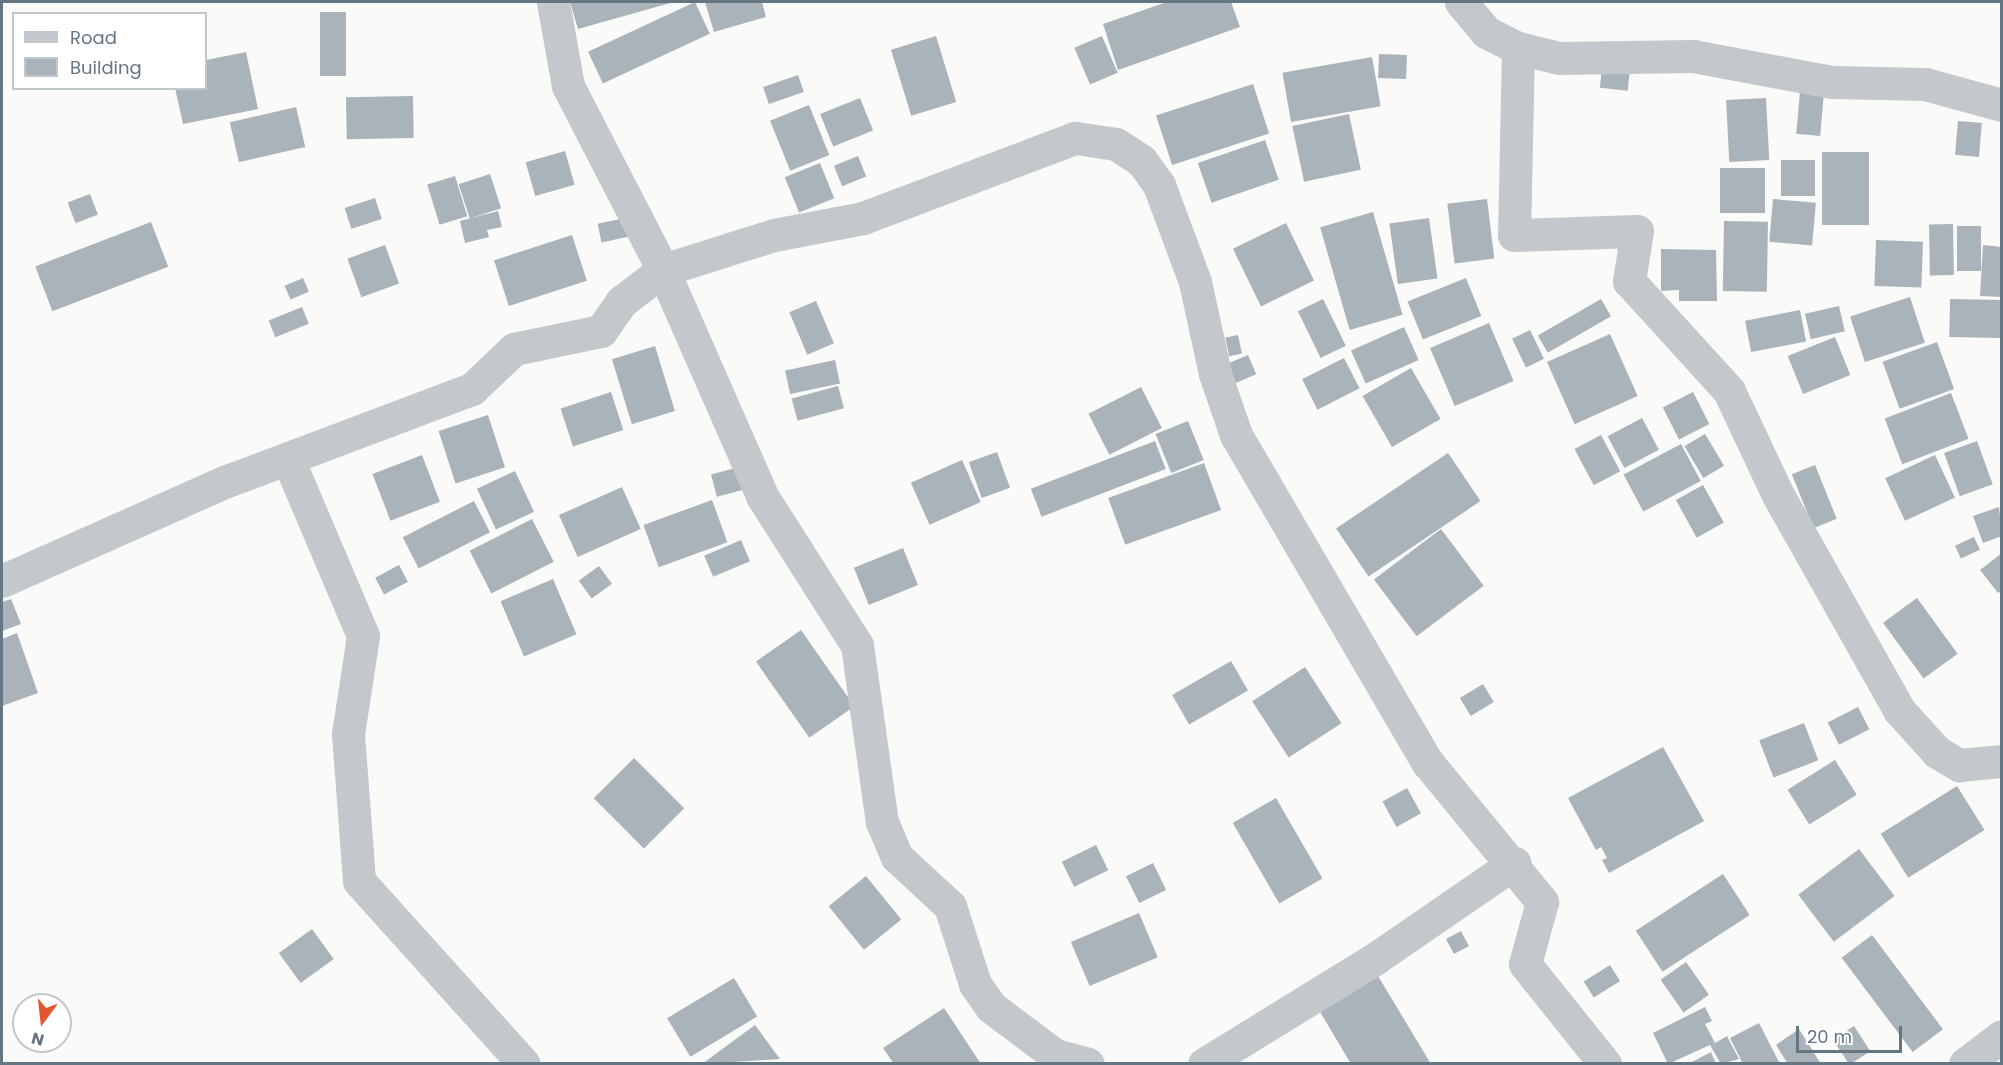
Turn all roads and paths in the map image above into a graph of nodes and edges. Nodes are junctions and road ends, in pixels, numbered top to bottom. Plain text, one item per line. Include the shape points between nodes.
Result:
1 (553, 2) edge
2 (1461, 2) edge
3 (1518, 48) junction
4 (2001, 105) edge
5 (663, 270) junction
6 (288, 459) junction
7 (2, 581) edge
8 (2001, 761) edge
9 (1514, 863) junction
10 (2001, 1036) edge
11 (524, 1064) edge
12 (1088, 1064) edge
13 (1204, 1064) edge
14 (1605, 1064) edge
15 (1965, 1064) edge

1 - 5 street via 568,86
2 - 3 street via 1486,32
3 - 4 street via 1558,58 1693,56 1832,82 1925,84
3 - 8 street via 1514,235 1637,231 1629,281 1729,391 1778,495 1899,710 1938,752 1959,765
5 - 6 street via 621,302 600,331 514,349 472,389
5 - 9 street via 774,235 863,218 1075,138 1116,144 1141,160 1159,185 1195,282 1215,374 1236,435 1428,763
5 - 12 street via 762,496 856,645 882,822 897,857 950,906 975,984 991,1007 1055,1055
6 - 7 street
6 - 11 street via 363,636 348,734 359,881
9 - 13 street via 1376,958
9 - 14 street via 1542,902 1525,964
10 - 15 street

